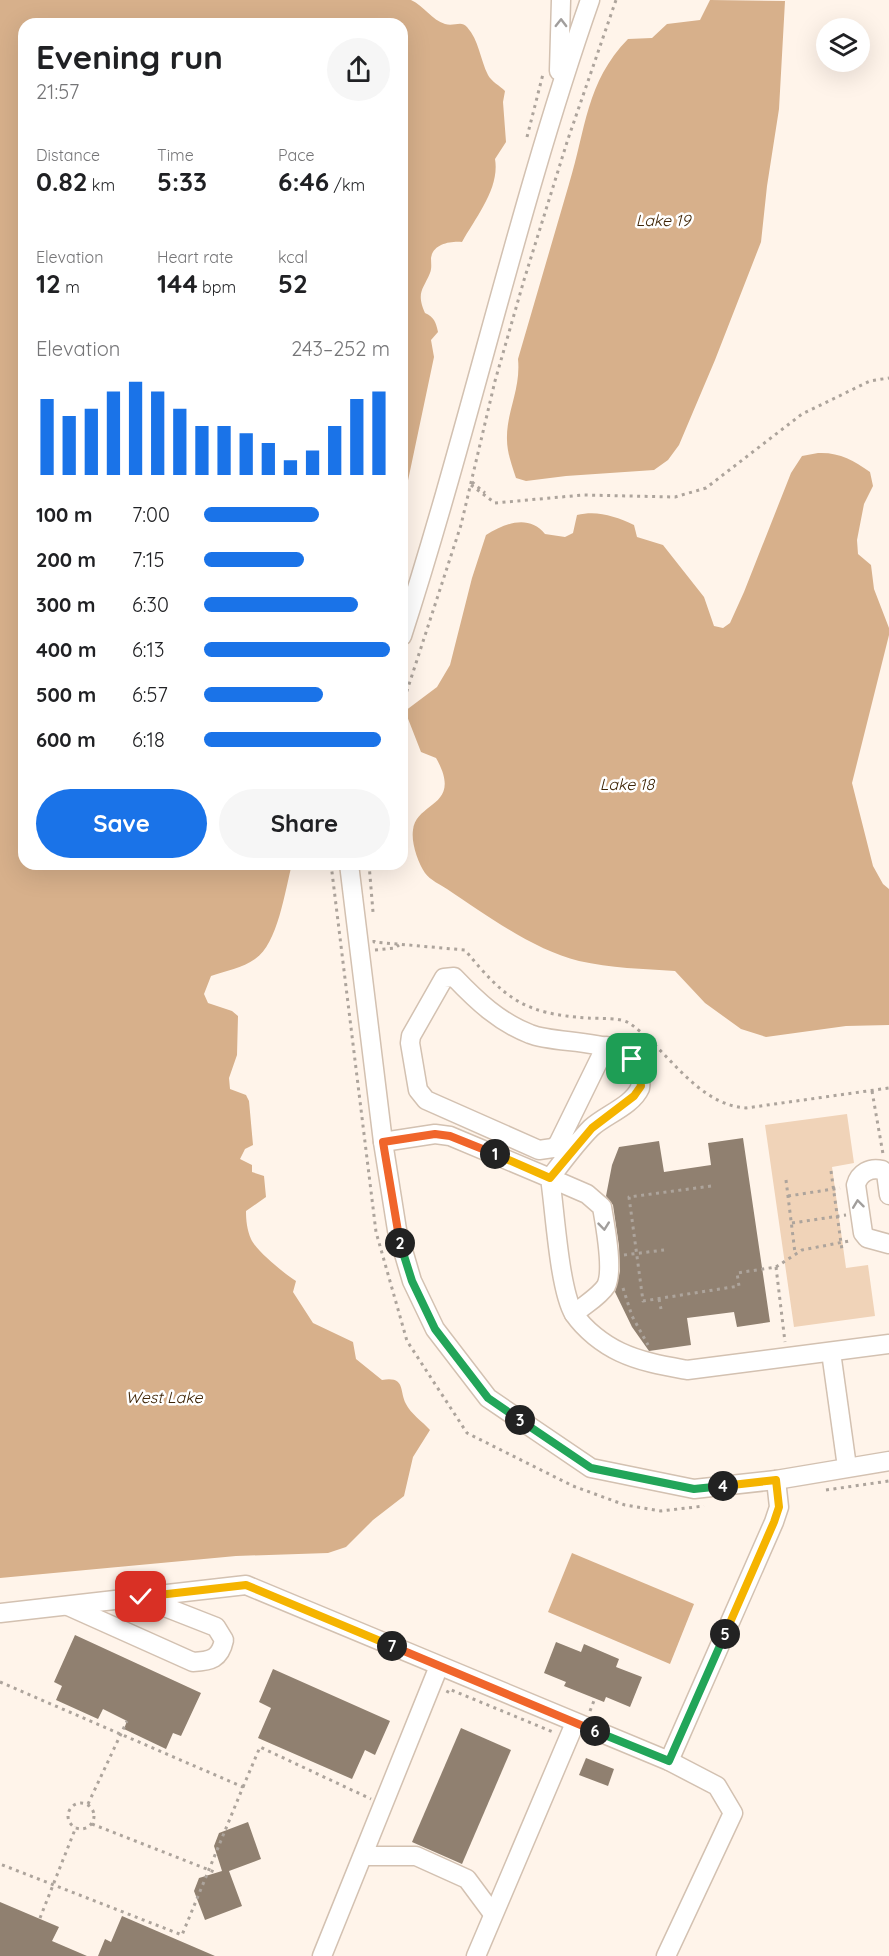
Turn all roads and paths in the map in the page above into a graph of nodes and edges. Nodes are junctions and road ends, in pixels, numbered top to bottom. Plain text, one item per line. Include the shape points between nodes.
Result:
1 (561, 0) edge
2 (590, 0) edge
3 (616, 0) edge
4 (559, 88) junction
5 (889, 378) edge
6 (471, 483) junction
7 (408, 618) edge
8 (408, 688) edge
9 (332, 870) edge
10 (350, 870) edge
11 (369, 870) edge
12 (373, 921) dead end
13 (374, 932) dead end
14 (400, 944) junction
15 (375, 950) dead end
16 (606, 1046) junction
17 (889, 1088) edge
18 (872, 1091) junction
19 (383, 1142) junction
20 (831, 1171) dead end
21 (886, 1173) junction
22 (550, 1178) junction
23 (786, 1180) dead end
24 (711, 1186) dead end
25 (833, 1189) junction
26 (889, 1195) edge
27 (788, 1196) junction
28 (837, 1216) junction
29 (792, 1223) junction
30 (867, 1238) junction
31 (841, 1242) junction
32 (889, 1244) edge
33 (664, 1250) dead end
34 (842, 1250) dead end
35 (636, 1253) junction
36 (795, 1253) junction
37 (776, 1267) junction
38 (624, 1296) dead end
39 (679, 1296) junction
40 (618, 1299) dead end
41 (659, 1299) junction
42 (680, 1301) dead end
43 (661, 1309) dead end
44 (574, 1314) junction
45 (632, 1316) dead end
46 (889, 1344) edge
47 (786, 1345) dead end
48 (648, 1346) dead end
49 (643, 1348) dead end
50 (648, 1352) dead end
51 (831, 1352) junction
52 (889, 1461) edge
53 (847, 1467) junction
54 (776, 1480) junction
55 (889, 1481) edge
56 (821, 1490) dead end
57 (708, 1505) dead end
58 (141, 1597) junction
59 (68, 1606) junction
60 (0, 1613) edge
61 (439, 1666) junction
62 (0, 1682) edge
63 (595, 1698) dead end
64 (582, 1718) junction
65 (128, 1721) dead end
66 (121, 1735) junction
67 (669, 1761) junction
68 (88, 1804) junction
69 (92, 1824) junction
70 (76, 1827) junction
71 (363, 1856) junction
72 (0, 1864) edge
73 (208, 1869) junction
74 (217, 1873) dead end
75 (52, 1885) junction
76 (493, 1914) junction
77 (40, 1918) dead end
78 (322, 1956) edge
79 (476, 1956) edge
80 (666, 1956) edge

4 -> 1 street
2 - 4 street
3 - 6 path via 524,280
4 - 7 street
5 - 6 path via 870,381 802,414 706,488 675,497 583,495 495,503
6 - 8 path
9 - 57 path via 376,1232 407,1341 467,1433 573,1486 625,1505 661,1511
10 - 19 street
11 - 12 path
13 - 14 path via 375,942
14 - 15 path
14 - 18 path via 465,950 490,981 525,1007 557,1016 626,1022 709,1096 727,1105 746,1108
16 - 16 street via 532,1035 491,1014 454,977 444,978 410,1043 418,1090 426,1100 539,1150 558,1144
16 - 22 street via 632,1059 641,1086 634,1096 592,1128
17 - 18 path
18 - 21 path
19 - 22 street via 435,1134 450,1136
19 - 54 street via 396,1230 412,1281 435,1329 488,1398 591,1468 694,1489
20 - 25 path
21 - 26 street
30 -> 21 street via 862,1231 856,1185 868,1171
22 - 44 street via 566,1294
22 -> 44 street via 587,1194 602,1207 607,1282 600,1293
23 - 27 path
24 - 35 path via 629,1197
25 - 27 path
25 - 28 path
27 - 29 path
28 - 29 path
28 - 31 path
29 - 36 path
30 - 31 path
30 - 32 street
31 - 34 path
31 - 36 path
33 - 35 path
35 - 41 path via 643,1301
36 - 37 path
37 - 39 path via 737,1273 739,1286
37 - 47 path
38 - 40 path
39 - 41 path
39 - 42 path
41 - 43 path
44 - 51 street via 590,1333 620,1352 687,1370
45 - 48 path
46 - 51 street
49 - 50 path
51 - 53 street
52 - 53 street
53 - 54 street
54 - 67 street via 779,1507 774,1522
55 - 56 path
58 - 59 street
58 - 59 street via 216,1627 224,1640 221,1653 211,1661 193,1662
58 - 61 street via 246,1585
59 - 60 street
61 - 64 street
61 - 71 street
62 - 66 path
63 - 64 path
64 - 67 street
64 - 76 street
65 - 66 path
66 - 68 path
66 - 73 path via 243,1787
67 - 80 street via 717,1786 733,1813
68 - 69 path via 95,1816
68 - 70 path via 80,1802 70,1809 68,1817
69 - 70 path via 84,1829
69 - 73 path
70 - 75 path
71 - 76 street via 416,1856 467,1879
71 - 78 street
72 - 75 path
73 - 74 path
73 - 75 path via 182,1935
75 - 77 path
76 - 79 street

